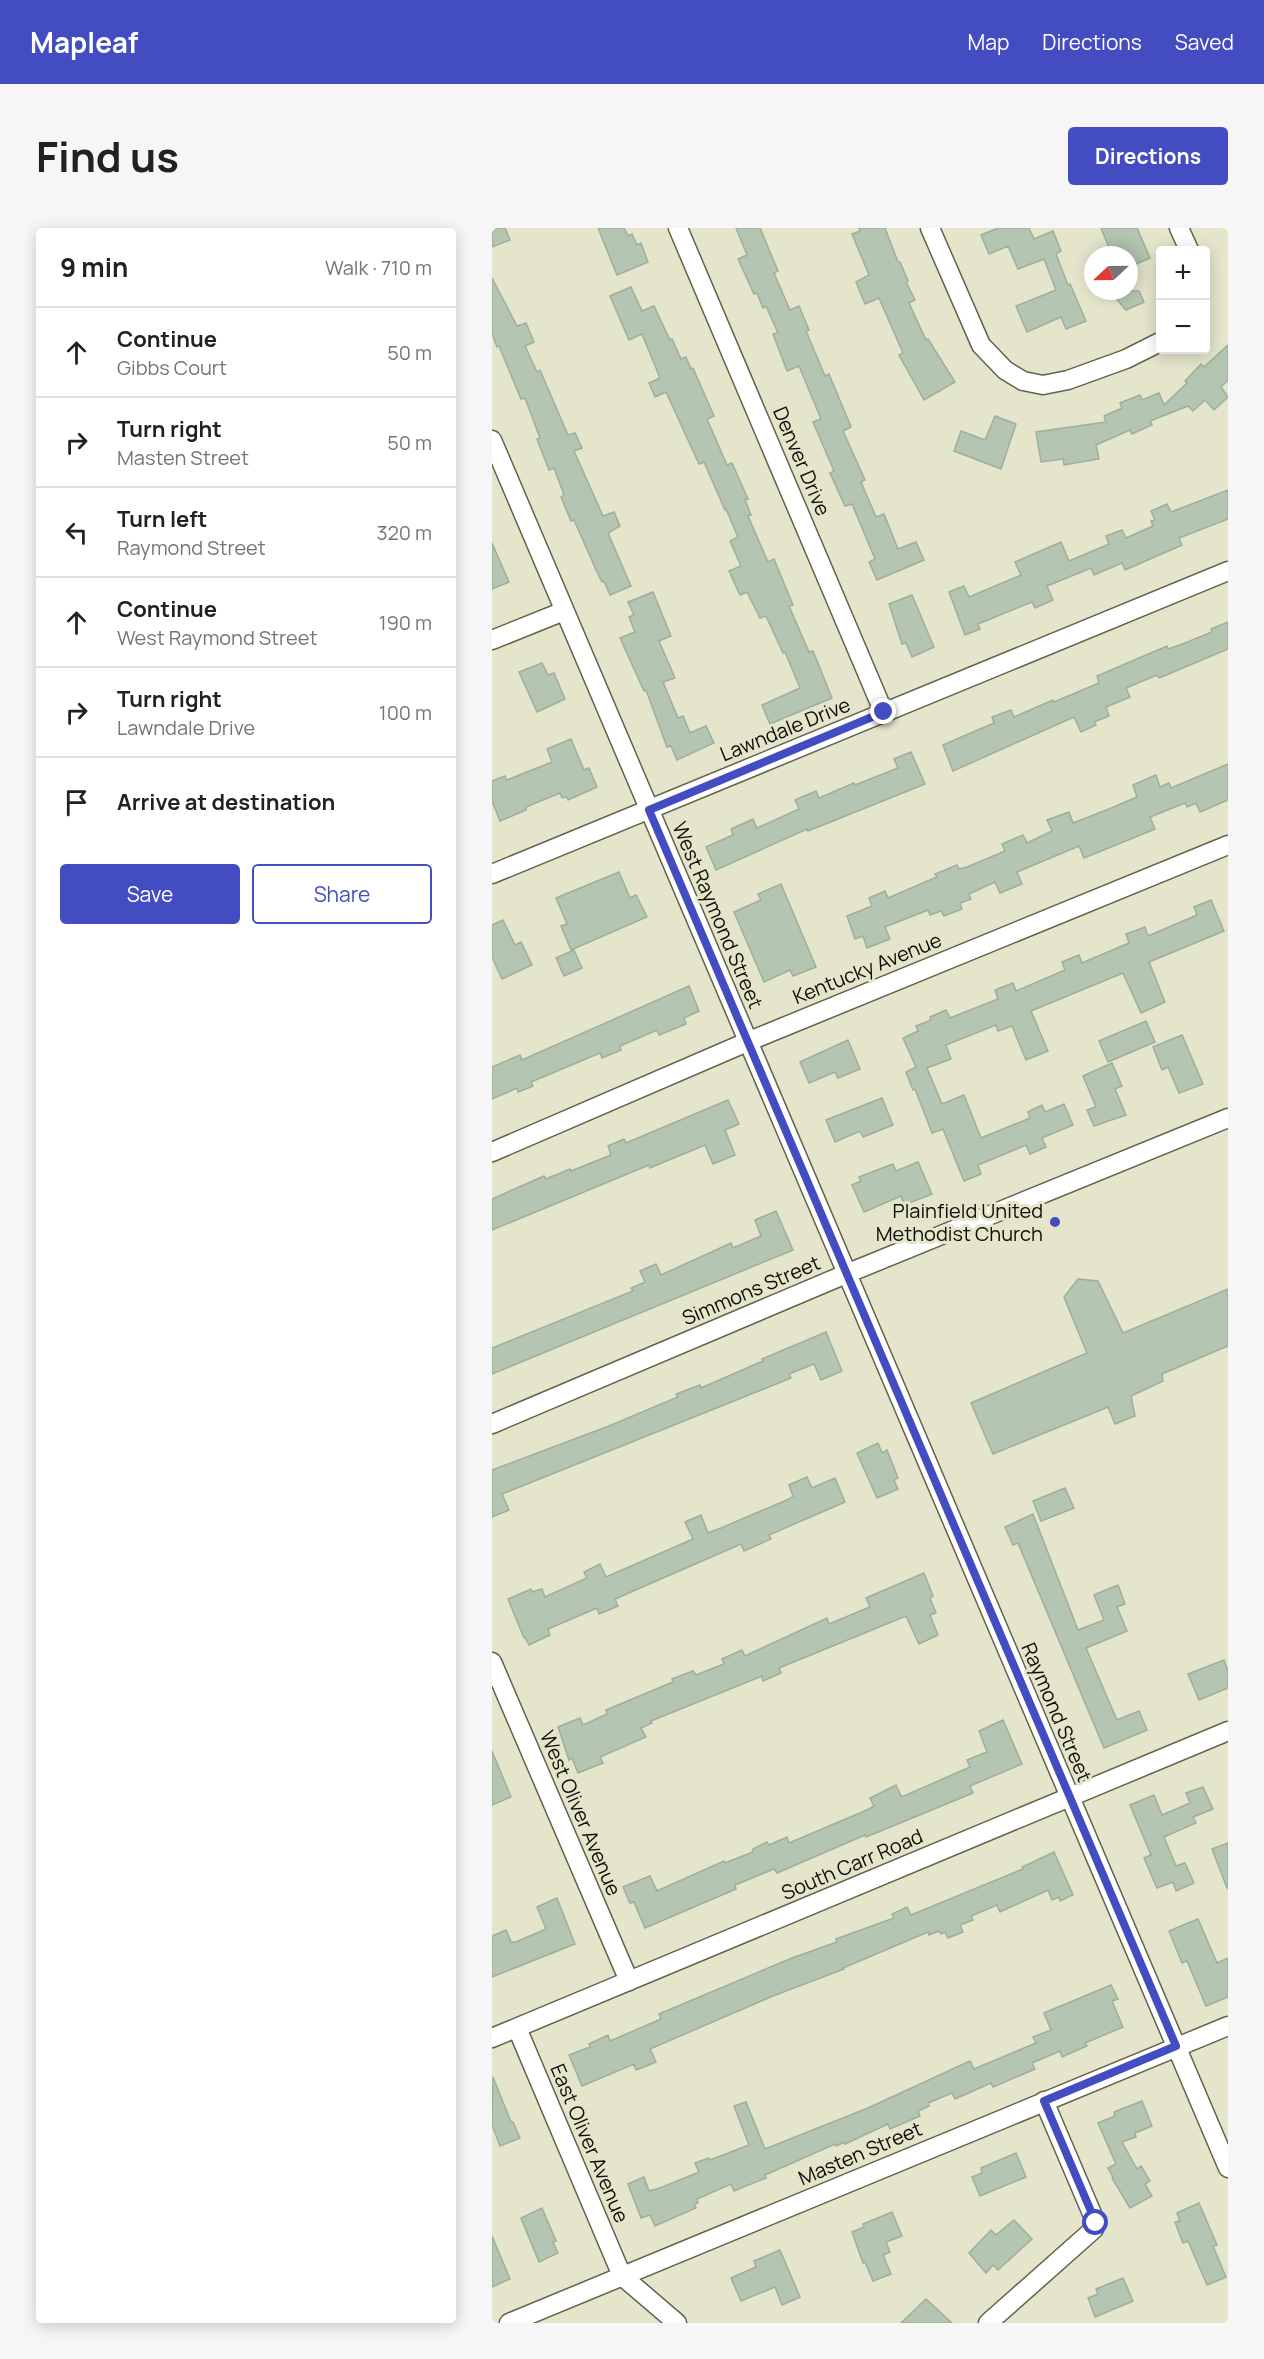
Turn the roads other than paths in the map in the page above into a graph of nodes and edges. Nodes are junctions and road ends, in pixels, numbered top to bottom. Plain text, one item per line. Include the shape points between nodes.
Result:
1 (678, 228) edge
2 (930, 228) edge
3 (1179, 228) edge
4 (1187, 246) edge
5 (1156, 344) edge
6 (492, 440) edge
7 (1228, 571) edge
8 (564, 610) junction
9 (492, 640) edge
10 (884, 712) junction
11 (649, 810) junction
12 (1228, 845) edge
13 (492, 874) edge
14 (747, 1042) junction
15 (1228, 1118) edge
16 (492, 1152) edge
17 (846, 1274) junction
18 (492, 1424) edge
19 (492, 1662) edge
20 (1228, 1731) edge
21 (1070, 1798) junction
22 (629, 1981) junction
23 (1228, 2026) edge
24 (517, 2028) junction
25 (492, 2038) edge
26 (1176, 2046) junction
27 (1044, 2101) junction
28 (1228, 2168) edge
29 (622, 2276) junction
30 (509, 2323) edge
31 (677, 2323) edge
32 (988, 2323) edge

1 - 10 street, Denver Drive
2 - 5 street via 981,345 1005,370 1023,381 1043,385 1068,380
3 - 4 street
6 - 8 street, West Raymond Street
7 - 10 street, Lawndale Drive
8 - 9 street
8 - 11 street, West Raymond Street
10 - 11 street, Lawndale Drive
11 - 13 street, Lawndale Drive
11 - 14 street, West Raymond Street
12 - 14 street, Kentucky Avenue
14 - 16 street, Kentucky Avenue
14 - 17 street, West Raymond Street
15 - 17 street, Simmons Street
17 - 18 street, Simmons Street
17 - 21 street, Raymond Street
19 - 22 street, West Oliver Avenue
20 - 21 street, South Carr Road
21 - 22 street, South Carr Road
21 - 26 street, Raymond Street
22 - 24 street, South Carr Road
23 - 26 street, Masten Street
24 - 25 street, South Carr Road
24 - 29 street, East Oliver Avenue
26 - 27 street, Masten Street
26 - 28 street, Raymond Street
27 - 29 street, Masten Street
27 - 32 street via 1096,2223 1094,2229
29 - 30 street, Masten Street
29 - 31 street

